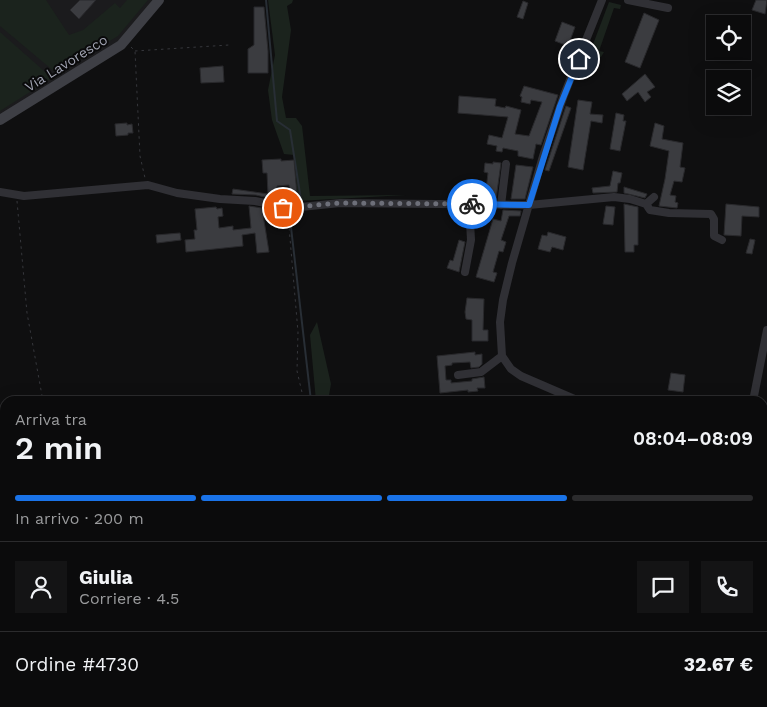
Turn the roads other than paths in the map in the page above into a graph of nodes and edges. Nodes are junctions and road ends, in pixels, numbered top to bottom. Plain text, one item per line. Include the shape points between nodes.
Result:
1 (159, 0) edge
2 (602, 0) edge
3 (628, 0) edge
4 (668, 8) dead end
5 (0, 120) edge
6 (506, 164) dead end
7 (0, 192) edge
8 (654, 197) dead end
9 (469, 204) junction
10 (646, 204) junction
11 (500, 205) junction
12 (529, 205) junction
13 (722, 240) dead end
14 (465, 272) dead end
15 (767, 330) edge
16 (502, 356) junction
17 (458, 375) dead end
18 (567, 396) edge
19 (753, 396) edge

1 - 5 street, Via Lavoresco via 123,43
2 - 12 street via 564,96
3 - 4 street
6 - 11 street
7 - 9 street via 16,196 148,185 177,193 289,208 340,203
8 - 10 street
9 - 11 street
9 - 14 street via 471,240
10 - 12 street via 614,197
10 - 13 street via 650,210 668,213 711,214 714,236
11 - 12 street
12 - 16 street via 503,300 500,322
15 - 19 street
16 - 17 street via 482,372
16 - 18 street via 510,369 521,376

